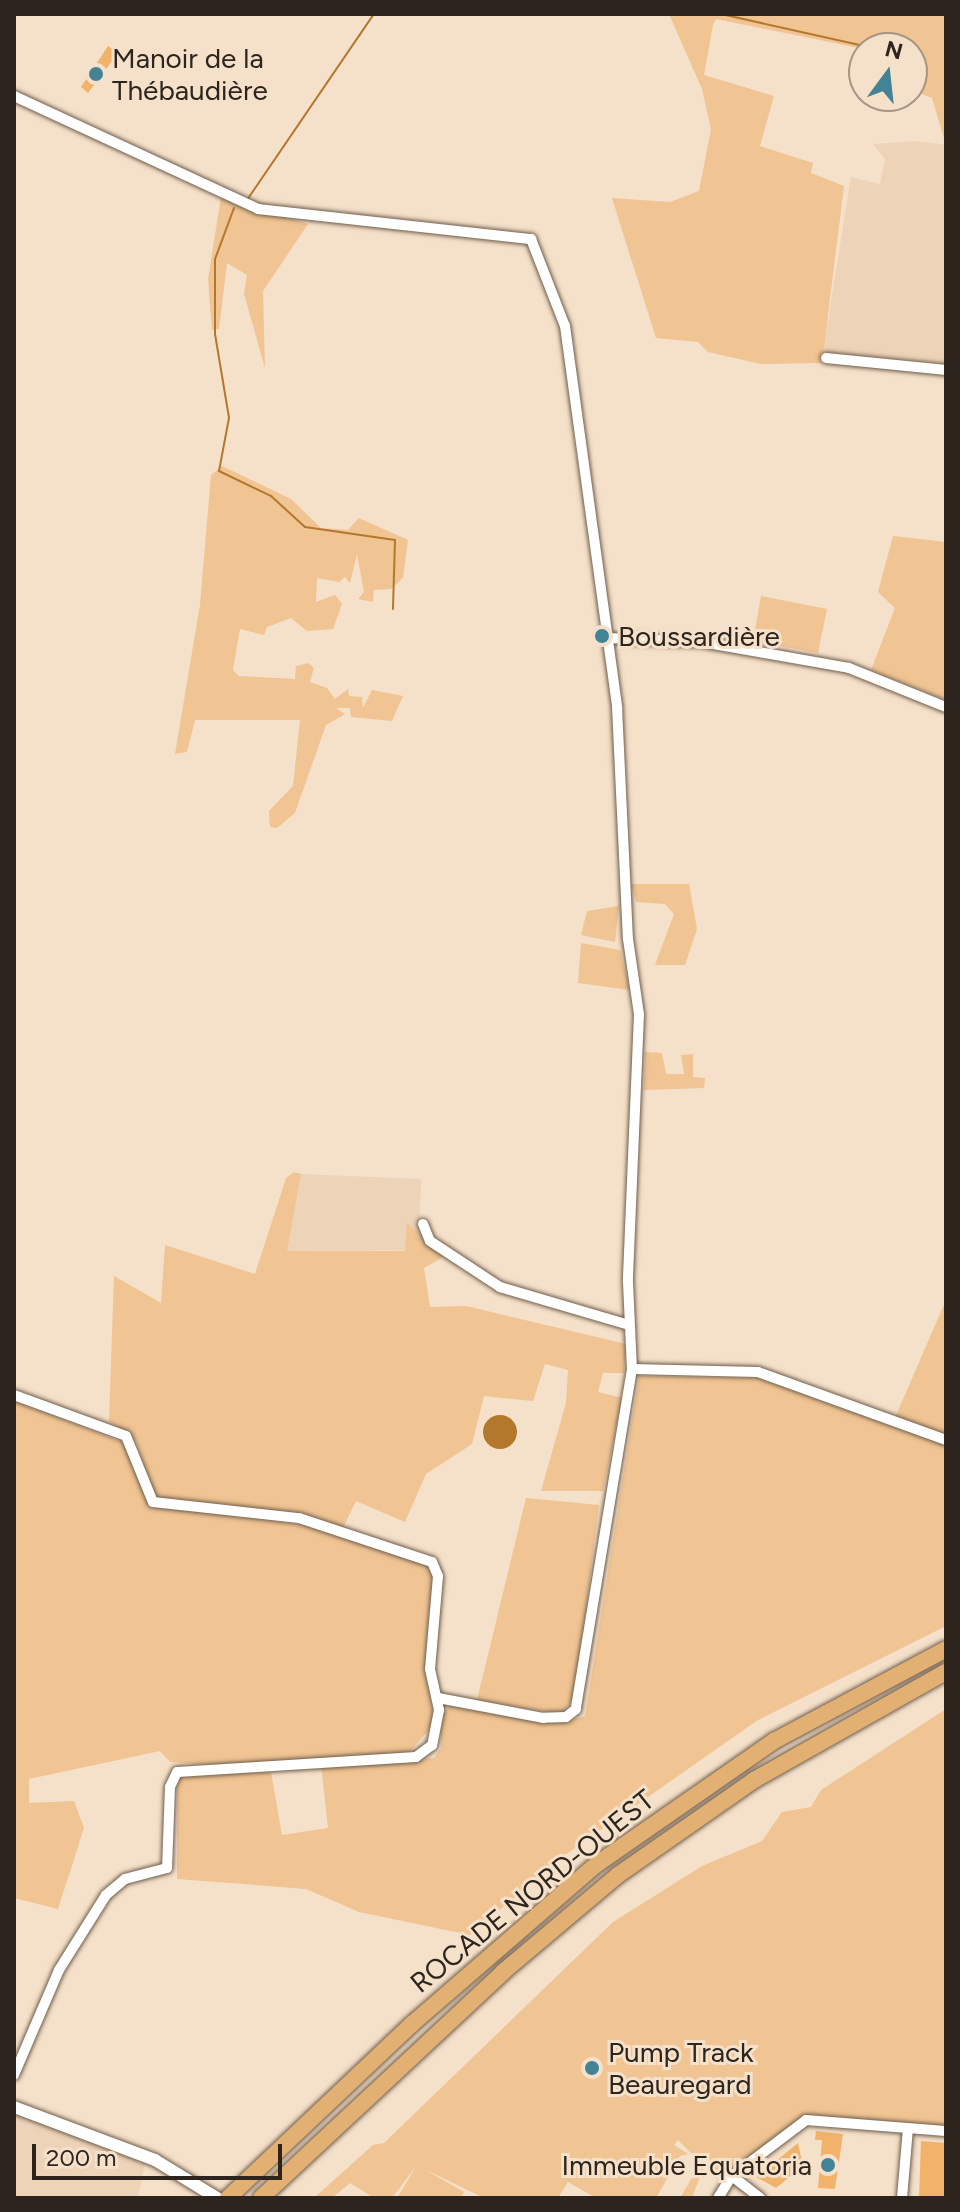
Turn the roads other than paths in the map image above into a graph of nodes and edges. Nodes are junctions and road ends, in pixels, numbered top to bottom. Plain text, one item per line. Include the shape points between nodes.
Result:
1 (14, 96) edge
2 (826, 358) dead end
3 (946, 370) edge
4 (606, 638) junction
5 (946, 707) edge
6 (423, 1224) dead end
7 (629, 1325) junction
8 (632, 1369) junction
9 (14, 1395) edge
10 (946, 1440) edge
11 (946, 1649) edge
12 (946, 1672) edge
13 (438, 1698) junction
14 (14, 2075) edge
15 (14, 2107) edge
16 (908, 2128) junction
17 (946, 2131) edge
18 (732, 2176) junction
19 (217, 2198) edge
20 (228, 2198) edge
21 (261, 2198) edge
22 (718, 2198) edge
23 (760, 2198) edge
24 (902, 2198) edge

1 - 4 street via 258,209 515,235 537,243 569,350
2 - 3 street
4 - 5 street via 702,642 849,668
4 - 7 street via 622,761 628,939 639,1014
6 - 7 street via 430,1241 500,1287
7 - 8 street
8 - 10 street via 758,1372
8 - 13 street via 576,1709 566,1717 543,1718
9 - 13 street via 126,1436 153,1502 299,1518 410,1551 435,1565 430,1656
11 - 20 highway, ROCADE NORD-OUEST via 774,1741 597,1864 412,2024
12 - 21 highway, ROCADE NORD-OUEST via 766,1772 618,1875 503,1972
13 - 14 street via 436,1738 416,1757 364,1763 321,1759 174,1776 167,1868 125,1879 106,1895 59,1970
15 - 19 street via 155,2160
16 - 17 street
16 - 18 street via 806,2120
16 - 24 street
18 - 22 street
18 - 23 street

